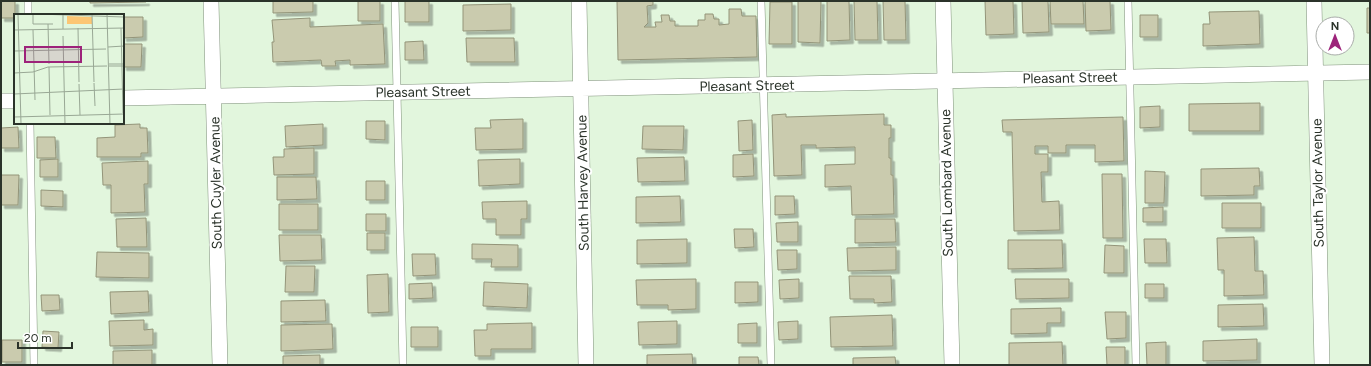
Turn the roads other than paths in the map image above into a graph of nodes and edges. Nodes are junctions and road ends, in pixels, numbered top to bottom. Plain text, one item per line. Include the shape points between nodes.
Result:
1 (28, 1) edge
2 (212, 1) edge
3 (395, 1) edge
4 (579, 1) edge
5 (760, 1) edge
6 (943, 1) edge
7 (1128, 1) edge
8 (1314, 1) edge
9 (28, 14) edge
10 (1370, 72) edge
11 (1316, 74) junction
12 (1130, 77) junction
13 (945, 81) junction
14 (762, 85) junction
15 (580, 90) junction
16 (397, 93) junction
17 (214, 96) junction
18 (124, 98) edge
19 (1, 101) edge
20 (14, 101) edge
21 (30, 124) edge
22 (34, 365) edge
23 (220, 365) edge
24 (403, 365) edge
25 (586, 365) edge
26 (772, 365) edge
27 (952, 365) edge
28 (1136, 365) edge
29 (1322, 365) edge

1 - 9 lane
2 - 17 street, South Cuyler Avenue
3 - 16 lane
4 - 15 street, South Harvey Avenue
5 - 14 lane
6 - 13 street, South Lombard Avenue
7 - 12 lane
8 - 11 street, South Taylor Avenue
10 - 11 street, Pleasant Street
11 - 12 street, Pleasant Street
11 - 29 street, South Taylor Avenue
12 - 13 street, Pleasant Street
12 - 28 lane
13 - 14 street, Pleasant Street
13 - 27 street, South Lombard Avenue
14 - 15 street, Pleasant Street
14 - 26 lane
15 - 16 street, Pleasant Street
15 - 25 street, South Harvey Avenue
16 - 17 street, Pleasant Street
16 - 24 lane
17 - 18 street, Pleasant Street
17 - 23 street, South Cuyler Avenue
19 - 20 street
21 - 22 lane

